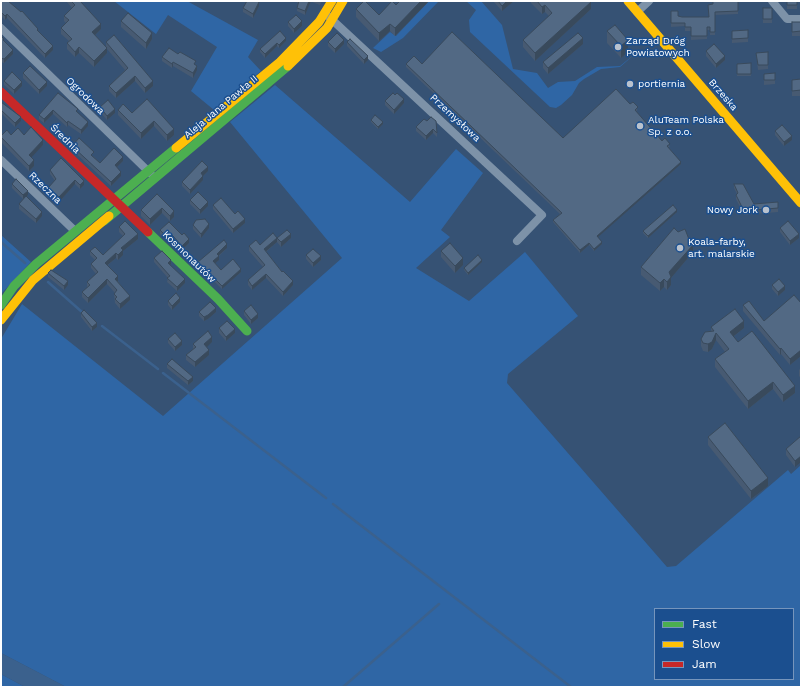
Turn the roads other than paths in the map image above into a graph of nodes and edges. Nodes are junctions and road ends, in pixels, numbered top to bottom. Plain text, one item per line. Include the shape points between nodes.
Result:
1 (343, 1) edge
2 (628, 1) edge
3 (650, 1) edge
4 (772, 1) edge
5 (331, 2) edge
6 (636, 12) junction
7 (325, 14) junction
8 (801, 18) edge
9 (333, 19) junction
10 (1, 28) edge
11 (1, 92) edge
12 (220, 117) junction
13 (1, 160) edge
14 (151, 175) junction
15 (114, 200) junction
16 (801, 203) edge
17 (122, 208) junction
18 (104, 221) junction
19 (75, 231) junction
20 (88, 233) junction
21 (517, 241) dead end
22 (52, 250) junction
23 (51, 265) junction
24 (1, 306) edge
25 (1, 320) edge
26 (247, 331) dead end

1 - 9 street, Aleja Jana Pawła II
2 - 6 street, Brzeska
3 - 6 street
4 - 8 street via 787,19
5 - 7 street, Aleja Jana Pawła II
6 - 16 street, Brzeska
7 - 9 street, Przemysłowa
7 - 12 street, Aleja Jana Pawła II via 280,62
9 - 12 street, Aleja Jana Pawła II via 320,36 296,59
9 - 21 street, Przemysłowa via 542,215
10 - 14 street, Ogrodowa
11 - 15 street, Średnia
12 - 14 street, Aleja Jana Pawła II
13 - 19 street, Rzeczna
14 - 15 street, Aleja Jana Pawła II
14 - 17 street, Aleja Jana Pawła II
15 - 17 street, Kosmonautów
15 - 18 street, Aleja Jana Pawła II via 112,211
15 - 19 street, Aleja Jana Pawła II
17 - 18 street, Aleja Jana Pawła II
17 - 26 street, Kosmonautów via 221,302
18 - 20 street, Aleja Jana Pawła II
19 - 20 street
19 - 22 street, Aleja Jana Pawła II
20 - 23 street, Aleja Jana Pawła II
22 - 23 street via 49,260
22 - 24 street, Aleja Jana Pawła II via 14,286
23 - 25 street, Aleja Jana Pawła II via 26,288

